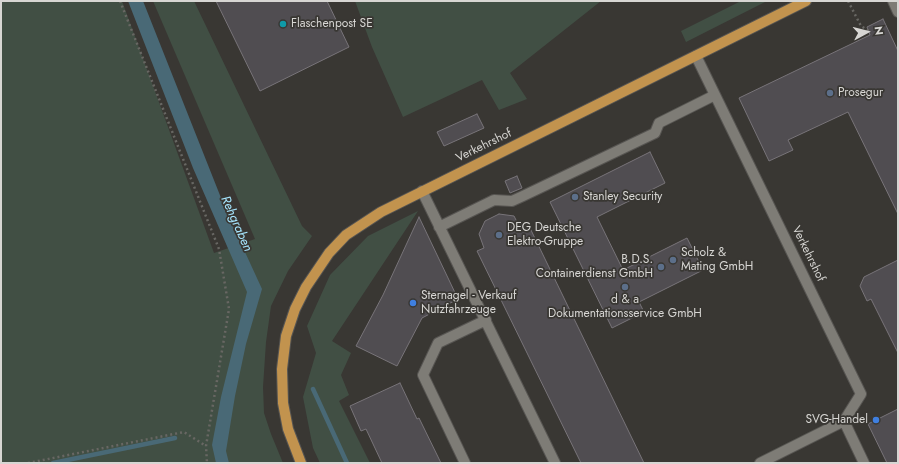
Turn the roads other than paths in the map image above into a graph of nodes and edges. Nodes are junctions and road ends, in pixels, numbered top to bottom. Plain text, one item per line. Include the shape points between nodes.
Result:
1 (806, 1) edge
2 (893, 1) edge
3 (898, 12) edge
4 (696, 56) junction
5 (715, 95) junction
6 (422, 191) junction
7 (439, 227) junction
8 (486, 320) junction
9 (844, 421) junction
10 (301, 463) edge
11 (465, 463) edge
12 (555, 463) edge
13 (760, 463) edge
14 (864, 463) edge

1 - 4 main road, Verkehrshof
2 - 3 lane
4 - 5 lane, Verkehrshof
4 - 6 main road, Verkehrshof
5 - 7 lane via 659,124 654,133 523,196 512,201 494,200
5 - 9 lane, Verkehrshof via 861,394
6 - 7 lane
6 - 10 main road, Verkehrshof via 381,212 346,235 329,253 306,287 295,309 286,336 282,369 283,404
7 - 8 lane
8 - 11 lane via 438,343 423,375
8 - 12 lane
9 - 13 lane
9 - 14 lane

